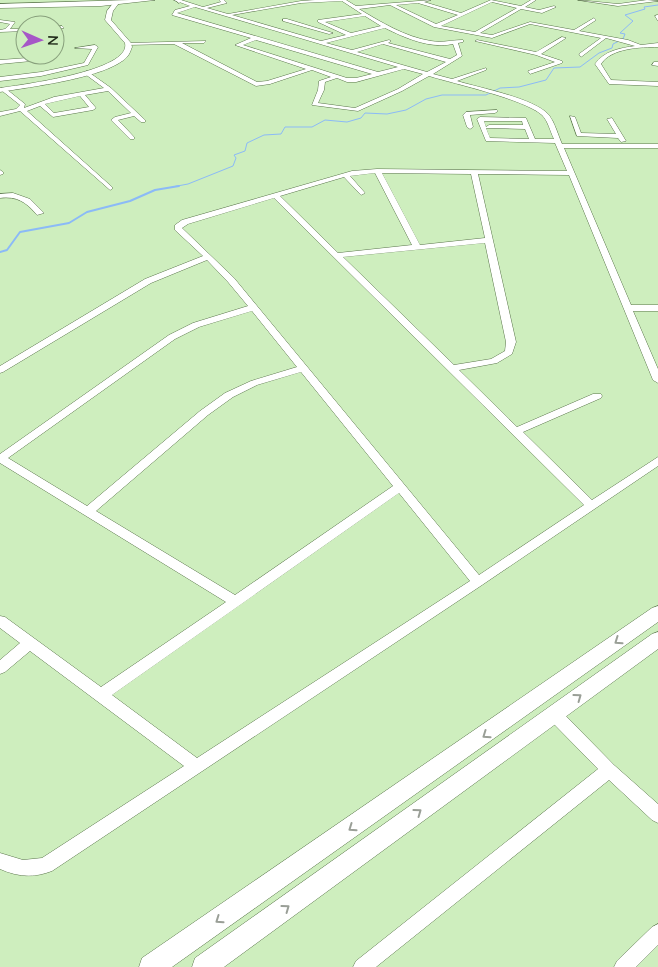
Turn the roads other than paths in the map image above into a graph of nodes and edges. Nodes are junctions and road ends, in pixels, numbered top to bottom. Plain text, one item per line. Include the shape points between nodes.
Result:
1 (152, 0) edge
2 (178, 0) edge
3 (189, 0) edge
4 (204, 0) edge
5 (221, 0) edge
6 (285, 0) edge
7 (289, 0) edge
8 (342, 0) edge
9 (429, 0) edge
10 (534, 0) edge
11 (580, 0) edge
12 (657, 0) edge
13 (128, 1) edge
14 (308, 1) edge
15 (419, 1) edge
16 (301, 2) junction
17 (116, 3) junction
18 (391, 4) junction
19 (0, 6) edge
20 (247, 6) dead end
21 (199, 7) junction
22 (323, 7) dead end
23 (554, 7) dead end
24 (354, 8) junction
25 (523, 8) junction
26 (538, 12) junction
27 (460, 14) junction
28 (226, 15) junction
29 (366, 15) junction
30 (658, 16) edge
31 (512, 18) junction
32 (523, 18) dead end
33 (594, 19) dead end
34 (285, 20) dead end
35 (299, 20) dead end
36 (658, 20) edge
37 (0, 21) edge
38 (530, 21) junction
39 (266, 22) dead end
40 (386, 26) junction
41 (436, 26) junction
42 (310, 27) junction
43 (299, 30) junction
44 (3, 31) edge
45 (282, 31) junction
46 (575, 31) junction
47 (290, 33) junction
48 (357, 33) junction
49 (476, 34) junction
50 (188, 35) dead end
51 (351, 35) junction
52 (408, 36) junction
53 (344, 37) junction
54 (366, 37) dead end
55 (605, 37) junction
56 (257, 38) junction
57 (564, 38) dead end
58 (190, 41) junction
59 (474, 41) dead end
60 (173, 42) junction
61 (204, 42) dead end
62 (323, 42) junction
63 (383, 43) junction
64 (455, 43) junction
65 (128, 44) junction
66 (658, 45) edge
67 (640, 46) junction
68 (78, 48) dead end
69 (353, 51) junction
70 (536, 54) junction
71 (581, 55) dead end
72 (7, 59) junction
73 (15, 59) edge
74 (450, 61) junction
75 (0, 62) edge
76 (404, 66) junction
77 (9, 68) dead end
78 (311, 69) junction
79 (484, 69) dead end
80 (530, 72) dead end
81 (87, 73) junction
82 (377, 74) junction
83 (428, 74) junction
84 (29, 76) junction
85 (336, 77) junction
86 (0, 79) edge
87 (452, 81) junction
88 (33, 84) junction
89 (658, 84) edge
90 (1, 89) edge
91 (109, 89) junction
92 (81, 94) junction
93 (40, 104) junction
94 (22, 109) junction
95 (504, 111) dead end
96 (523, 111) dead end
97 (541, 111) junction
98 (0, 114) edge
99 (136, 114) junction
100 (572, 117) dead end
101 (610, 119) dead end
102 (136, 122) dead end
103 (128, 124) dead end
104 (120, 126) junction
105 (470, 127) dead end
106 (620, 136) junction
107 (132, 138) dead end
108 (533, 141) junction
109 (558, 143) junction
110 (625, 146) junction
111 (655, 146) edge
112 (658, 156) edge
113 (377, 171) junction
114 (474, 172) junction
115 (345, 174) junction
116 (571, 174) junction
117 (110, 188) dead end
118 (361, 193) dead end
119 (275, 195) junction
120 (0, 196) edge
121 (40, 213) dead end
122 (489, 240) junction
123 (417, 247) junction
124 (339, 256) junction
125 (208, 257) junction
126 (252, 308) junction
127 (628, 308) junction
128 (658, 308) edge
129 (302, 368) junction
130 (453, 368) junction
131 (0, 370) edge
132 (658, 380) edge
133 (598, 396) dead end
134 (516, 431) junction
135 (0, 459) edge
136 (658, 461) edge
137 (399, 488) junction
138 (592, 506) junction
139 (88, 511) junction
140 (478, 582) junction
141 (235, 601) junction
142 (658, 613) edge
143 (0, 621) edge
144 (658, 639) edge
145 (30, 643) junction
146 (0, 668) edge
147 (101, 695) junction
148 (554, 714) junction
149 (197, 767) junction
150 (609, 770) junction
151 (658, 815) edge
152 (0, 861) edge
153 (658, 933) edge
154 (151, 967) edge
155 (204, 967) edge
156 (362, 967) edge
157 (623, 967) edge

1 - 13 main road
2 - 21 street
3 - 4 street
5 - 21 street via 225,2
6 - 20 street
7 - 16 street
8 - 14 street
8 - 24 street
9 - 15 street
10 - 25 street
11 - 12 street via 608,6
13 - 17 main road
14 - 16 street
14 - 22 street
15 - 18 street
15 - 27 street
16 - 28 street
17 - 19 main road
17 - 65 street via 108,22
18 - 24 street
18 - 41 street
21 - 28 street
21 - 56 street via 174,14
23 - 26 street via 547,12
24 - 29 street
25 - 26 street
25 - 27 street via 494,1
25 - 31 street
26 - 38 street
27 - 41 street
28 - 45 street
29 - 40 street
29 - 51 street via 320,21
30 - 36 street
31 - 38 street
31 - 49 street
32 - 38 street
33 - 46 street
34 - 42 street
35 - 42 street via 314,25
37 - 44 street via 13,23
38 - 46 street
38 - 49 street via 496,36
39 - 43 street
40 - 48 street
40 - 52 street
41 - 49 street
42 - 43 street
42 - 53 street
43 - 47 street
45 - 47 street
45 - 56 street
46 - 55 street via 600,33
47 - 62 street
48 - 51 street
48 - 54 street
49 - 64 street
50 - 58 street
51 - 53 street
52 - 63 street
52 - 64 street via 435,43
53 - 62 street
55 - 67 street
55 - 71 street
56 - 78 street via 238,45
56 - 82 street
57 - 70 street
58 - 60 street
58 - 61 street
59 - 70 street
60 - 65 street
60 - 78 street via 256,84
62 - 69 street
63 - 69 street
63 - 74 street
64 - 74 street via 460,55
65 - 81 street via 127,54 120,60
66 - 67 street
67 - 89 street via 606,56 598,61 599,68 612,83
68 - 84 street via 95,47 88,63
69 - 76 street
70 - 80 street via 560,62
72 - 73 street
72 - 75 street
72 - 77 street
74 - 83 street
76 - 82 street
76 - 83 street
78 - 85 street
79 - 87 street
81 - 88 street
81 - 91 street
82 - 85 street via 356,80
83 - 85 street via 356,110 314,104 322,82
83 - 87 street
84 - 86 street
84 - 88 street
87 - 97 street
88 - 90 street
90 - 94 street via 22,105
91 - 92 street
91 - 99 street
92 - 93 street
92 - 93 street via 93,108 54,115
93 - 94 street
94 - 98 street
94 - 117 street
95 - 105 street via 468,113
96 - 97 street
97 - 109 street via 548,118
99 - 102 street via 144,121
99 - 104 street via 115,119
100 - 106 street via 579,135
101 - 106 street
103 - 104 street
104 - 107 street
106 - 110 street
108 - 108 street via 488,140 481,119 525,120
108 - 109 street
109 - 110 street
109 - 116 street
110 - 111 street
111 - 112 street
113 - 114 street
113 - 115 street
113 - 123 street
114 - 116 street
114 - 122 street
115 - 118 street
115 - 119 street
116 - 127 street
119 - 124 street
119 - 125 street via 181,225 179,230
120 - 121 street via 17,194 27,199
122 - 123 street
122 - 130 street via 510,333 510,352 494,361
123 - 124 street
124 - 130 street
125 - 126 street
125 - 131 street via 148,281
126 - 129 street
126 - 135 street via 172,337
127 - 128 street
127 - 132 street
129 - 137 street
129 - 139 street via 254,383 229,395
130 - 134 street
133 - 134 street
134 - 138 street
135 - 139 street
136 - 138 street
137 - 140 street
137 - 141 street
138 - 140 street
139 - 141 street
140 - 149 street
141 - 147 street
142 -> 154 main road
143 - 145 street
148 -> 144 main road
145 - 146 street
145 - 147 street
147 - 149 street
148 - 150 street
155 -> 148 main road
149 - 152 street via 46,865 26,869
150 - 151 street
150 - 156 street
153 - 157 street

